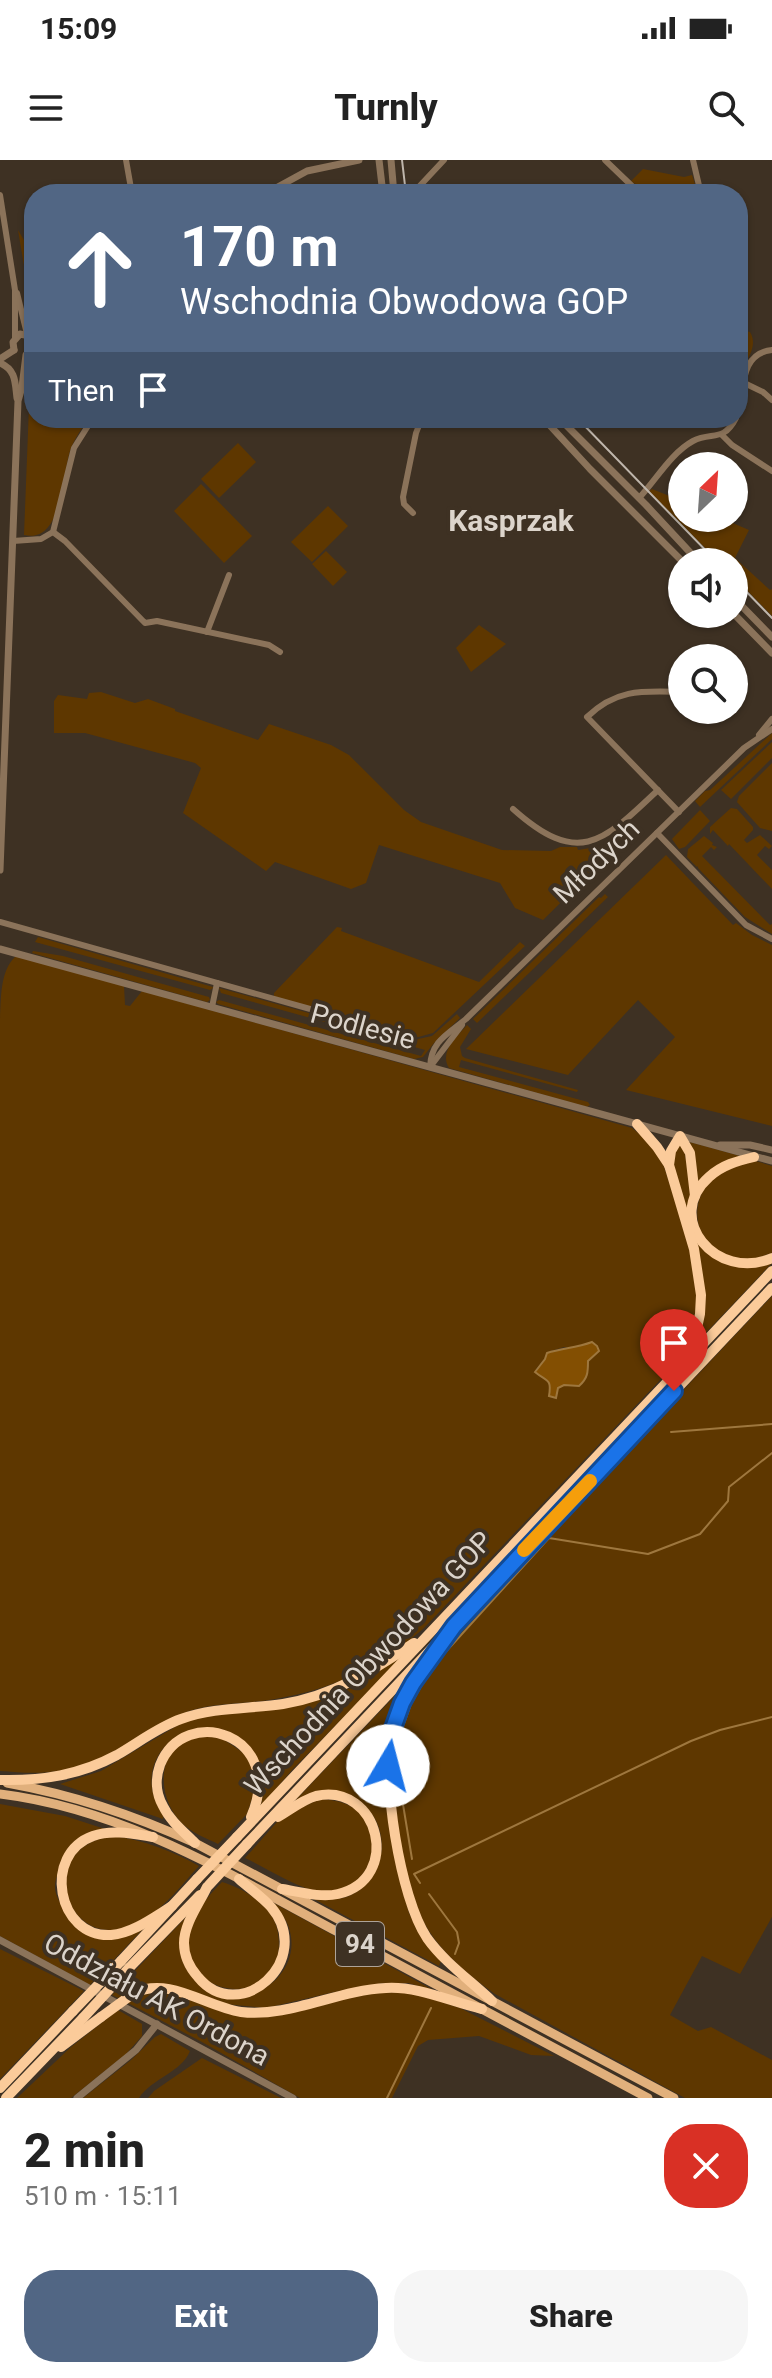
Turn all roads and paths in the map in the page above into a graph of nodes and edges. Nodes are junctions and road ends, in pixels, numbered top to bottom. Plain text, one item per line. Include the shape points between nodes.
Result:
1 (126, 160) edge
2 (359, 160) edge
3 (379, 160) edge
4 (391, 160) edge
5 (444, 160) edge
6 (605, 160) edge
7 (693, 160) edge
8 (130, 184) edge
9 (283, 184) edge
10 (382, 184) edge
11 (393, 184) edge
12 (422, 184) edge
13 (630, 184) edge
14 (699, 184) edge
15 (0, 195) edge
16 (15, 290) junction
17 (24, 322) edge
18 (24, 336) edge
19 (15, 338) junction
20 (14, 350) junction
21 (772, 350) edge
22 (24, 355) edge
23 (0, 361) edge
24 (748, 366) edge
25 (24, 371) edge
26 (748, 384) edge
27 (772, 400) edge
28 (18, 401) junction
29 (87, 428) edge
30 (418, 428) edge
31 (552, 428) edge
32 (569, 428) edge
33 (729, 428) edge
34 (722, 435) junction
35 (772, 471) edge
36 (639, 498) junction
37 (631, 508) junction
38 (413, 513) dead end
39 (53, 532) junction
40 (13, 541) junction
41 (670, 548) edge
42 (686, 548) edge
43 (229, 575) dead end
44 (748, 612) edge
45 (748, 628) edge
46 (207, 632) junction
47 (772, 637) edge
48 (280, 652) dead end
49 (772, 653) edge
50 (668, 692) edge
51 (772, 719) edge
52 (772, 729) edge
53 (758, 738) junction
54 (658, 790) junction
55 (513, 809) dead end
56 (679, 812) junction
57 (657, 833) junction
58 (0, 870) edge
59 (0, 922) edge
60 (772, 939) edge
61 (0, 949) edge
62 (217, 983) junction
63 (212, 1007) junction
64 (328, 1014) dead end
65 (430, 1067) junction
66 (637, 1124) junction
67 (680, 1136) junction
68 (714, 1146) junction
69 (772, 1150) edge
70 (754, 1157) junction
71 (772, 1161) edge
72 (669, 1165) junction
73 (695, 1196) junction
74 (772, 1258) edge
75 (772, 1271) edge
76 (772, 1288) edge
77 (680, 1368) junction
78 (454, 1626) junction
79 (429, 1633) junction
80 (0, 1781) edge
81 (0, 1794) edge
82 (266, 1824) junction
83 (247, 1826) junction
84 (153, 1837) junction
85 (195, 1843) junction
86 (239, 1879) junction
87 (208, 1886) junction
88 (282, 1889) junction
89 (172, 1906) junction
90 (0, 1940) edge
91 (125, 1964) junction
92 (492, 2001) junction
93 (482, 2009) junction
94 (78, 2015) junction
95 (157, 2024) junction
96 (49, 2054) junction
97 (0, 2088) edge
98 (6, 2098) edge
99 (77, 2098) edge
100 (293, 2098) edge
101 (648, 2098) edge
102 (674, 2098) edge

1 - 8 street
2 - 9 street via 307,171
3 - 10 street
4 - 11 street
5 - 12 street
6 - 13 street
7 - 14 street
15 - 16 street
16 - 17 street
16 - 19 street
18 - 19 street
19 - 20 street
20 - 22 street
20 - 23 street
21 - 24 street via 761,352
23 - 28 street via 14,374
25 - 28 street
26 - 27 street
28 - 40 street
29 - 39 street via 74,448
30 - 38 street via 403,497
31 - 37 street
32 - 36 street
33 - 34 street
34 - 35 street
34 - 36 street via 688,444
36 - 37 street
36 - 42 street
37 - 41 street
39 - 40 street via 41,539
39 - 46 street via 145,623
40 - 58 street
43 - 46 street
44 - 47 street
45 - 49 street
46 - 48 street
50 - 54 street via 619,695 587,717
51 - 53 street, Młodych
52 - 53 street, Młodych
53 - 56 street, Młodych
54 - 55 street via 614,831 583,842 552,837
54 - 56 street
56 - 57 street, Młodych
57 - 60 street via 746,925
57 - 65 street, Młodych via 436,1043
59 - 62 street
61 - 63 street, Podlesie
62 - 63 street
62 - 64 street
63 - 65 street, Podlesie
65 - 66 street, Podlesie
66 - 67 street, Podlesie
66 - 72 highway
67 - 68 street, Podlesie
67 - 72 highway
67 - 73 highway via 690,1153
68 - 69 street, Podlesie
68 - 70 street, Podlesie
70 - 71 street, Podlesie
70 - 73 highway via 717,1171
72 - 77 highway via 694,1249 701,1295 697,1328
73 - 74 highway via 697,1233 716,1256 745,1264
75 - 77 highway, Wschodnia Obwodowa GOP
76 - 78 highway, Wschodnia Obwodowa GOP
77 - 79 highway, Wschodnia Obwodowa GOP
78 - 82 highway, Wschodnia Obwodowa GOP
78 - 92 highway via 398,1711 388,1754 389,1785 404,1878 418,1921 440,1953
79 - 80 highway via 324,1695 197,1714 87,1769 32,1781
79 - 83 highway, Wschodnia Obwodowa GOP
80 - 85 main road, 94 via 119,1810
81 - 84 main road, 94 via 63,1806
82 - 87 highway, Wschodnia Obwodowa GOP, bridge
82 - 88 highway via 323,1795 359,1807 377,1836 372,1868 348,1891 329,1895
83 - 85 highway via 260,1786 253,1758 227,1736 193,1734 164,1757 157,1792 162,1806
83 - 89 highway, Wschodnia Obwodowa GOP, bridge
84 - 86 main road, 94
84 - 89 highway via 111,1832 84,1840 66,1860 60,1888 71,1915 100,1934 127,1931
85 - 88 main road, 94
86 - 87 highway via 271,1907 285,1938 273,1976 243,1992 220,1992 206,1985 186,1955 185,1935
86 - 93 main road, 94
87 - 91 highway, Wschodnia Obwodowa GOP
88 - 92 main road, 94
89 - 91 highway, Wschodnia Obwodowa GOP
90 - 95 street, Oddziału AK Ordona
91 - 94 highway, Wschodnia Obwodowa GOP, bridge
92 - 102 main road, 94
93 - 96 highway, bridge via 393,1987 257,2013 145,1989
93 - 101 main road, 94
94 - 96 highway, Wschodnia Obwodowa GOP
94 - 97 highway, Wschodnia Obwodowa GOP
95 - 99 street via 136,2050
95 - 100 street, Oddziału AK Ordona
96 - 98 highway, Wschodnia Obwodowa GOP

